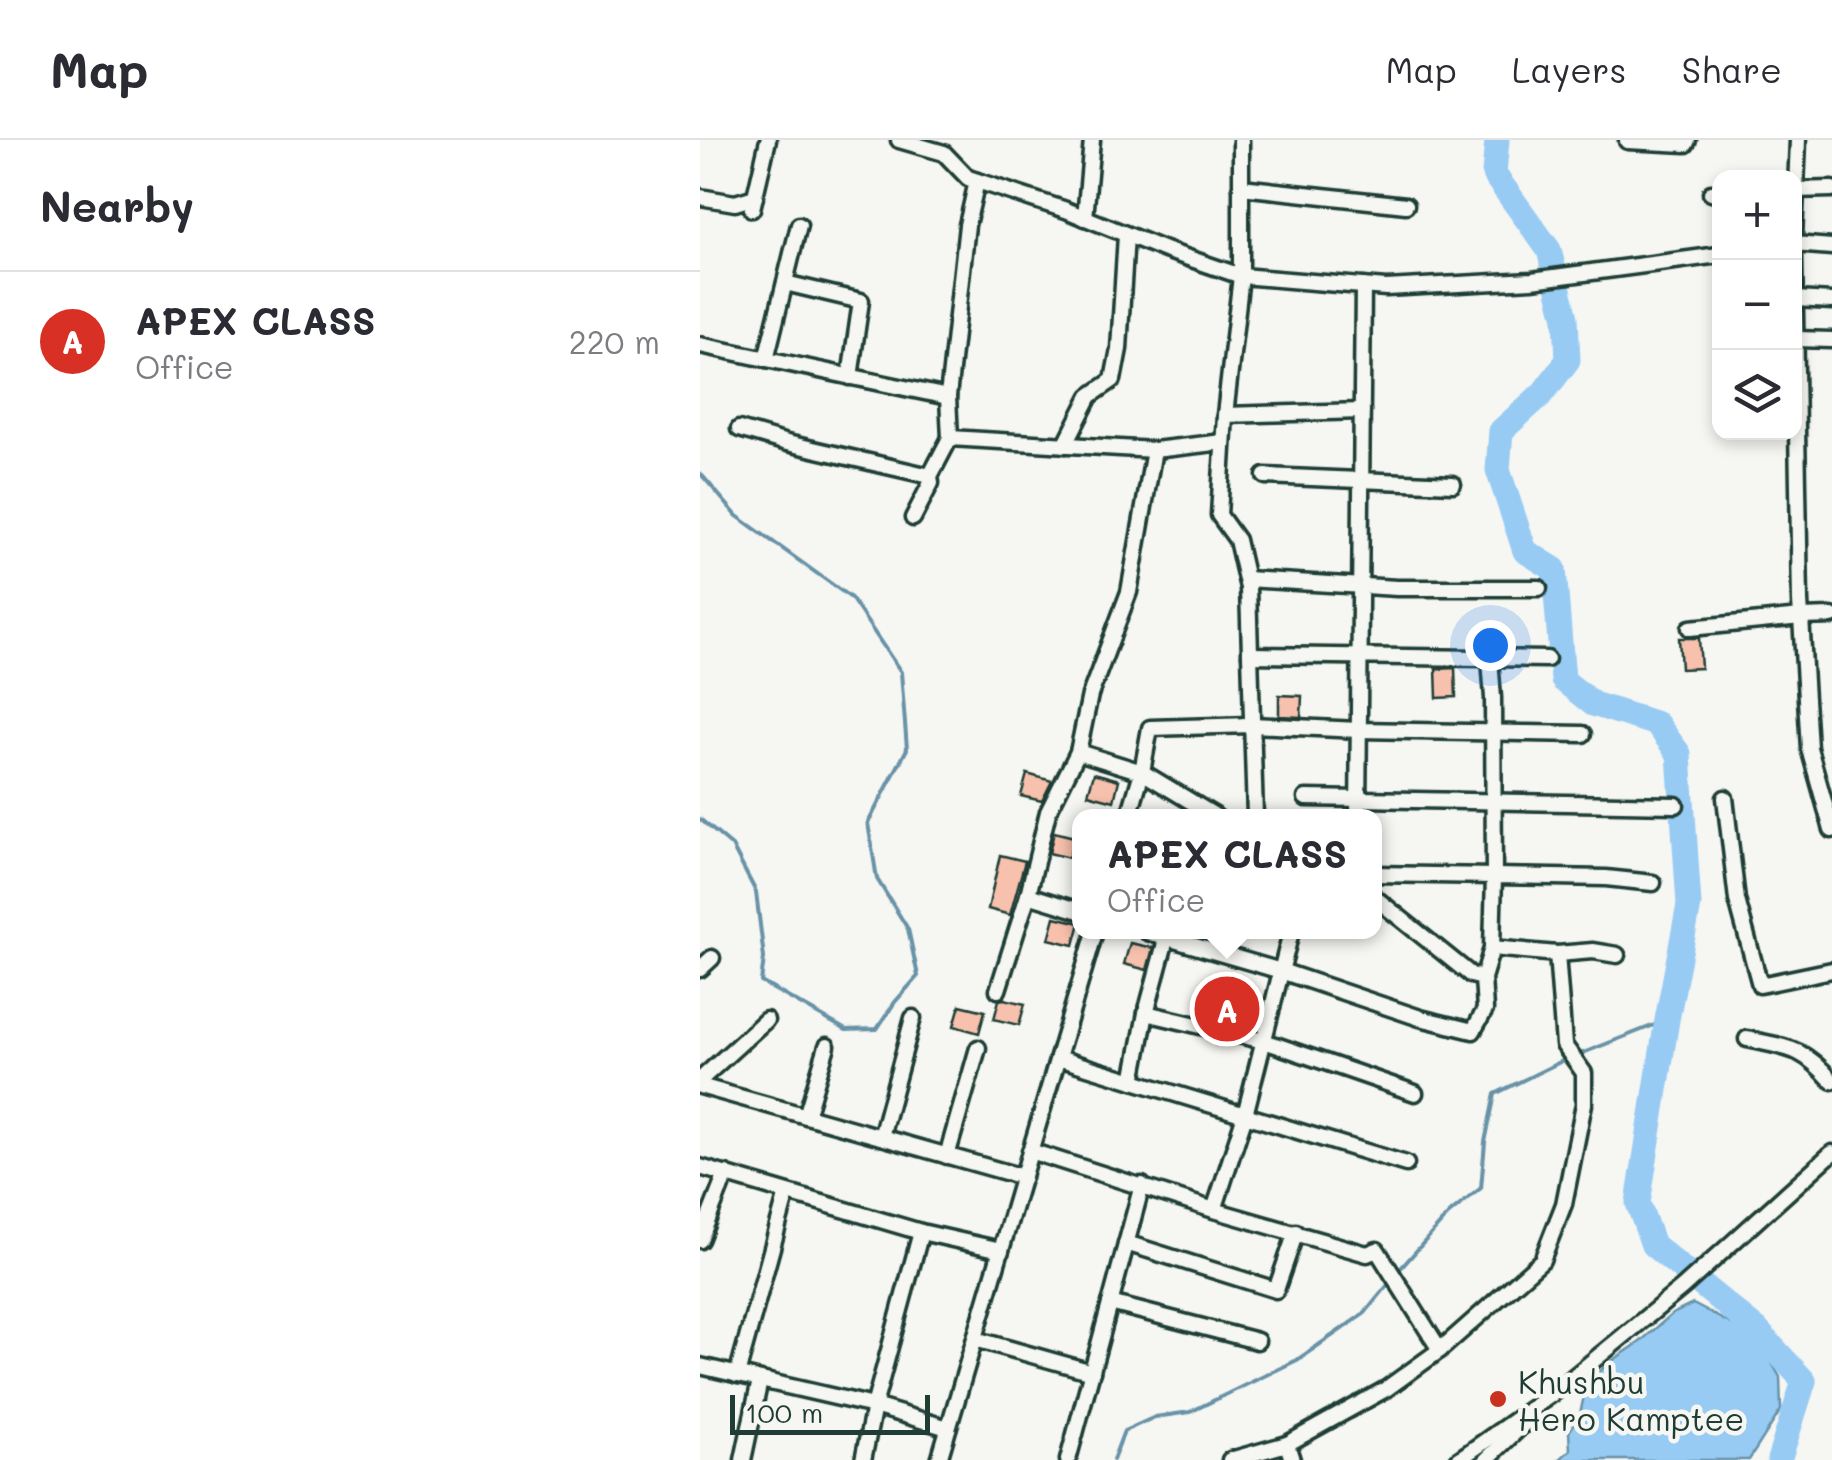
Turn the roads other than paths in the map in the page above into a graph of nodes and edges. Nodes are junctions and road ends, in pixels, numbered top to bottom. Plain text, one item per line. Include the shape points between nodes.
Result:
1 (768, 140) edge
2 (900, 140) edge
3 (1092, 140) edge
4 (1241, 140) edge
5 (1627, 140) edge
6 (1688, 140) edge
7 (1798, 140) edge
8 (1796, 170) edge
9 (977, 181) junction
10 (1241, 188) junction
11 (1832, 189) edge
12 (1802, 190) edge
13 (700, 197) edge
14 (1406, 205) dead end
15 (1085, 218) junction
16 (800, 226) dead end
17 (1126, 234) junction
18 (1802, 242) edge
19 (1832, 246) edge
20 (1712, 256) edge
21 (1241, 276) junction
22 (785, 283) junction
23 (1363, 286) junction
24 (1802, 300) edge
25 (1832, 302) edge
26 (1802, 339) edge
27 (1832, 340) edge
28 (700, 345) edge
29 (1796, 350) edge
30 (766, 359) junction
31 (850, 376) junction
32 (948, 397) junction
33 (1362, 411) junction
34 (1225, 414) junction
35 (739, 429) dead end
36 (950, 438) junction
37 (1223, 442) junction
38 (1065, 445) junction
39 (1154, 450) junction
40 (930, 476) junction
41 (1266, 476) dead end
42 (1362, 479) junction
43 (1453, 484) dead end
44 (912, 518) dead end
45 (1246, 579) junction
46 (1360, 586) junction
47 (1540, 588) dead end
48 (1801, 616) junction
49 (1832, 616) edge
50 (1690, 628) dead end
51 (1250, 654) junction
52 (1360, 656) junction
53 (1490, 658) junction
54 (1547, 660) dead end
55 (1252, 725) junction
56 (1359, 730) junction
57 (1493, 732) junction
58 (1583, 734) dead end
59 (1078, 752) junction
60 (1142, 772) junction
61 (1306, 798) dead end
62 (1725, 798) dead end
63 (1358, 800) junction
64 (1494, 803) junction
65 (1676, 805) dead end
66 (1131, 809) edge
67 (1200, 809) edge
68 (1254, 809) edge
69 (1358, 809) edge
70 (1832, 830) edge
71 (1382, 874) edge
72 (1494, 876) junction
73 (1653, 883) dead end
74 (1028, 895) junction
75 (1382, 903) edge
76 (1072, 909) edge
77 (1093, 939) edge
78 (1166, 939) edge
79 (1182, 939) edge
80 (1289, 939) edge
81 (1492, 948) junction
82 (1557, 954) junction
83 (1617, 955) dead end
84 (1832, 970) edge
85 (1281, 971) junction
86 (1483, 978) junction
87 (998, 990) dead end
88 (1146, 1013) junction
89 (913, 1018) dead end
90 (766, 1020) dead end
91 (1747, 1039) dead end
92 (1264, 1041) junction
93 (827, 1046) dead end
94 (978, 1048) dead end
95 (1058, 1058) junction
96 (1133, 1081) junction
97 (1832, 1081) edge
98 (700, 1083) edge
99 (1415, 1093) dead end
100 (1245, 1115) junction
101 (806, 1116) junction
102 (881, 1137) junction
103 (1030, 1151) junction
104 (948, 1156) junction
105 (1829, 1162) edge
106 (1406, 1164) dead end
107 (700, 1167) edge
108 (726, 1174) junction
109 (1022, 1177) junction
110 (1142, 1185) junction
111 (787, 1192) junction
112 (1214, 1210) junction
113 (921, 1232) junction
114 (1296, 1232) junction
115 (700, 1240) edge
116 (1126, 1243) junction
117 (1001, 1250) junction
118 (1110, 1303) junction
119 (975, 1339) junction
120 (1257, 1342) dead end
121 (1440, 1350) junction
122 (700, 1366) edge
123 (1092, 1372) junction
124 (737, 1375) junction
125 (760, 1380) junction
126 (1555, 1392) junction
127 (874, 1406) junction
128 (948, 1428) junction
129 (1287, 1444) junction
130 (743, 1460) edge
131 (863, 1460) edge
132 (939, 1460) edge
133 (1068, 1460) edge
134 (1230, 1460) edge
135 (1292, 1460) edge
136 (1458, 1460) edge
137 (1486, 1460) edge

1 - 13 street via 754,203
2 - 9 street via 944,153
3 - 15 street
4 - 10 street
5 - 6 street
7 - 8 street
9 - 15 street
9 - 32 street
10 - 14 street
10 - 21 street
11 - 12 street
15 - 17 street
16 - 22 street
17 - 21 street
17 - 38 street via 1112,380 1090,396
18 - 19 street
20 - 23 street via 1532,280
21 - 23 street
21 - 34 street
22 - 30 street
22 - 31 street via 862,300
23 - 33 street
24 - 25 street
26 - 27 street
28 - 30 street
29 - 48 street
30 - 31 street
31 - 32 street
32 - 36 street
33 - 34 street
33 - 42 street
34 - 37 street
35 - 40 street
36 - 38 street
36 - 40 street
37 - 39 street
37 - 45 street via 1219,515 1237,540
38 - 39 street
39 - 59 street via 1129,592 1090,695
40 - 44 street
41 - 42 street
42 - 43 street
42 - 46 street
45 - 46 street
45 - 51 street
46 - 47 street
46 - 52 street
48 - 49 street
48 - 50 street
48 - 70 street via 1810,748
51 - 52 street
51 - 55 street
52 - 53 street
52 - 56 street
53 - 54 street
53 - 57 street
55 - 56 street
55 - 60 street via 1150,728
55 - 68 street
56 - 57 street
56 - 63 street
57 - 58 street
57 - 64 street
59 - 60 street
59 - 74 street via 1048,812
60 - 66 street
60 - 67 street
61 - 63 street
62 - 84 street via 1737,900 1760,985
63 - 64 street
63 - 69 street
64 - 65 street
64 - 72 street
71 - 72 street
72 - 73 street
72 - 81 street
74 - 76 street
74 - 87 street
75 - 86 street
77 - 95 street
78 - 88 street
79 - 85 street
80 - 85 street
81 - 82 street
81 - 86 street
82 - 83 street
82 - 121 street via 1564,1045 1584,1073 1564,1204 1542,1260
85 - 86 street via 1473,1031 1485,1010
85 - 92 street
88 - 92 street
88 - 96 street
89 - 102 street
90 - 98 street
91 - 97 street via 1803,1054
92 - 99 street
92 - 100 street
93 - 101 street
94 - 104 street
95 - 96 street
95 - 103 street
96 - 100 street
98 - 101 street
100 - 106 street
100 - 112 street
101 - 102 street
102 - 104 street
103 - 109 street
103 - 110 street
104 - 109 street
105 - 126 street
107 - 108 street
108 - 111 street
108 - 115 street
109 - 117 street
110 - 112 street
110 - 116 street
111 - 113 street
111 - 124 street
112 - 114 street
113 - 117 street
113 - 127 street
114 - 116 street via 1276,1290
114 - 121 street via 1367,1254 1377,1250
116 - 118 street
117 - 119 street
118 - 120 street
118 - 123 street
119 - 123 street
119 - 128 street
121 - 129 street
122 - 124 street
123 - 133 street
124 - 125 street
125 - 127 street
125 - 130 street
126 - 136 street
126 - 137 street
127 - 128 street
127 - 131 street
128 - 132 street
129 - 134 street
129 - 135 street

